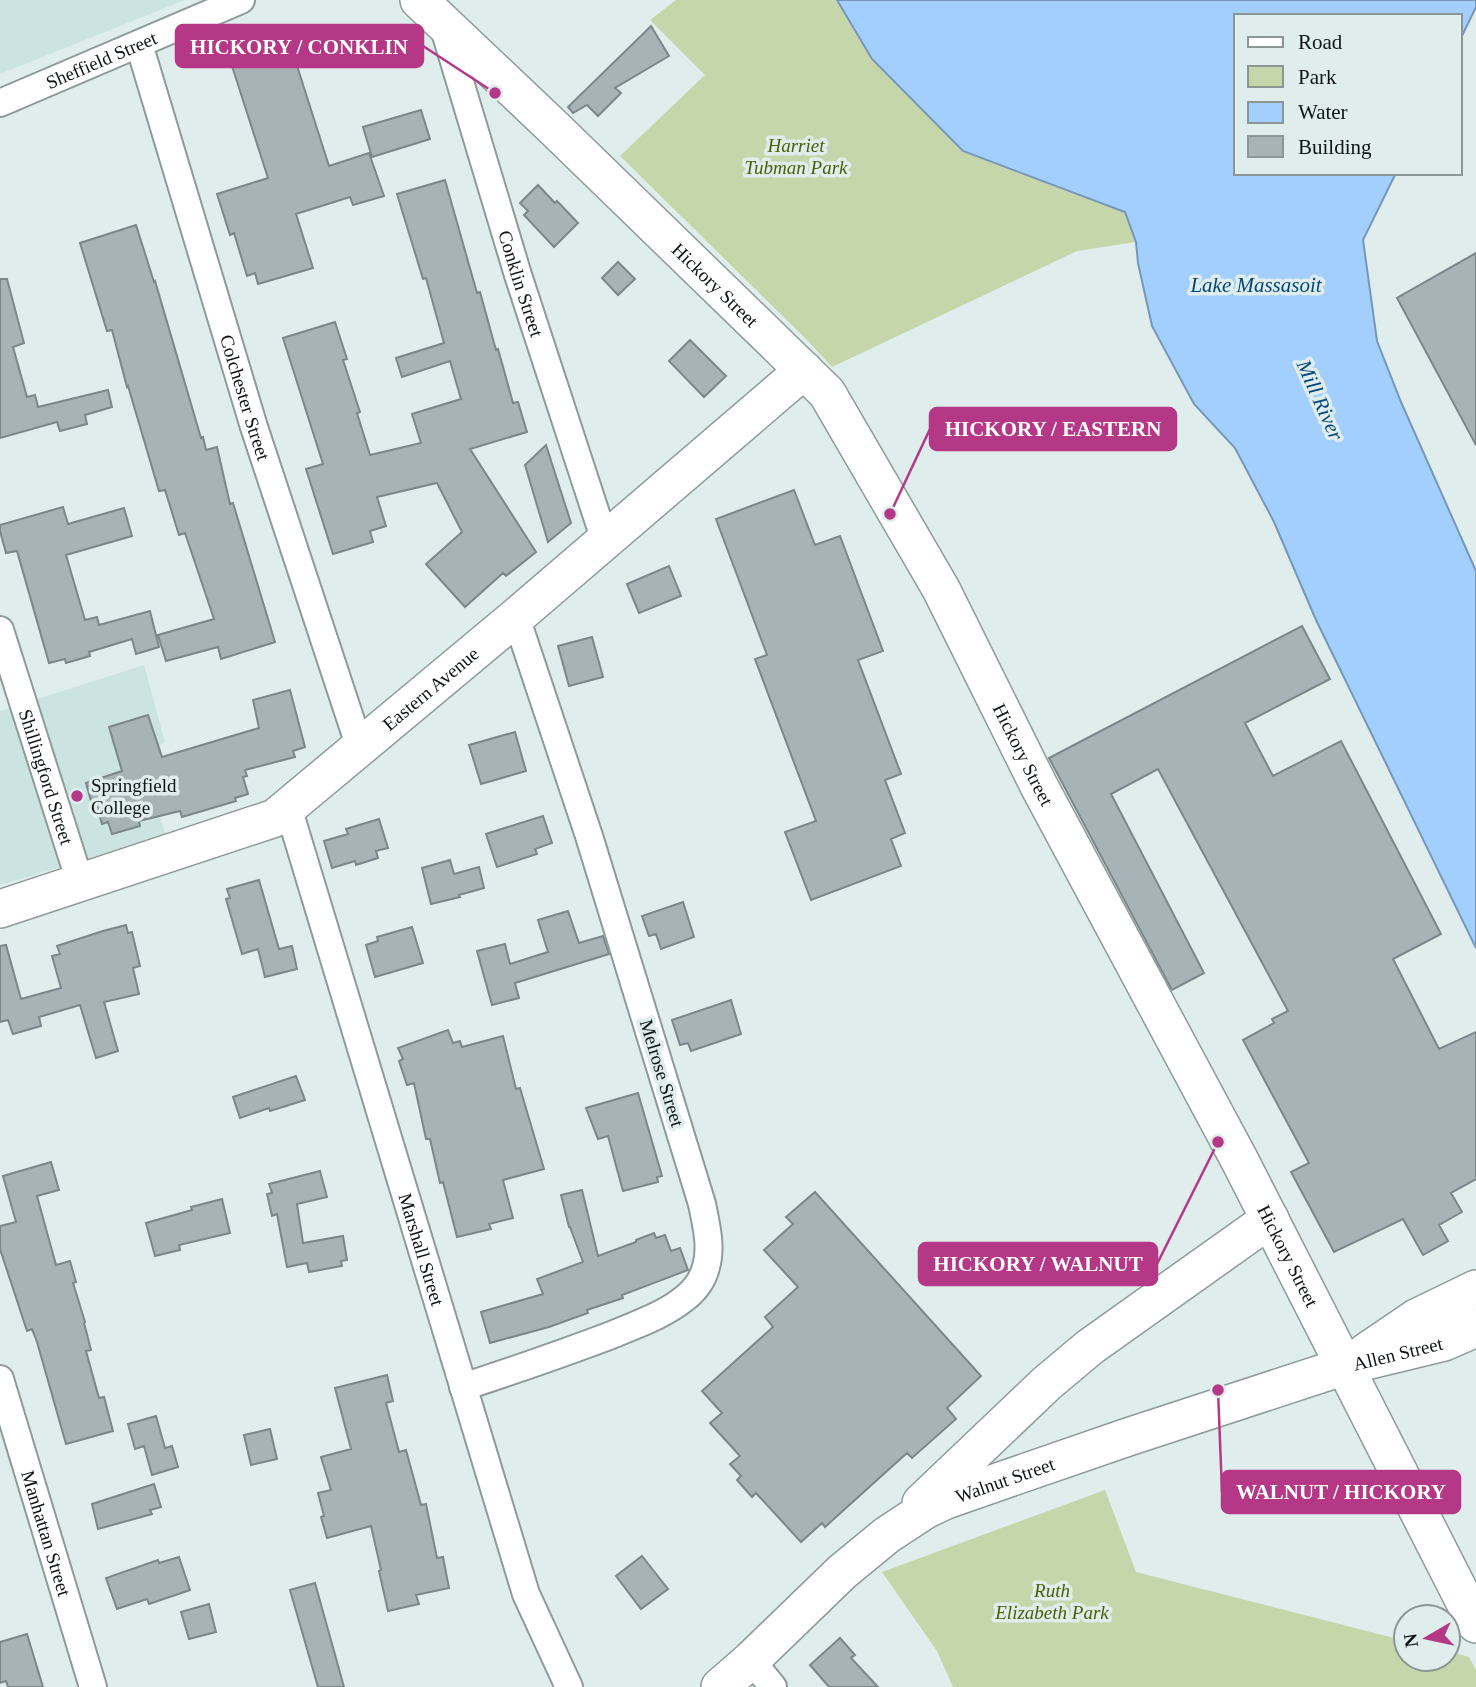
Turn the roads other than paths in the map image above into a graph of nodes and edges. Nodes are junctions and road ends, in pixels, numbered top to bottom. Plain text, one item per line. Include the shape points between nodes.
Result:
1 (241, 0) edge
2 (431, 11) edge
3 (139, 44) junction
4 (0, 103) edge
5 (804, 370) junction
6 (605, 541) junction
7 (516, 617) junction
8 (0, 631) edge
9 (360, 748) junction
10 (288, 807) junction
11 (80, 882) junction
12 (0, 909) edge
13 (1270, 1219) junction
14 (1476, 1289) edge
15 (1476, 1328) edge
16 (1345, 1366) junction
17 (0, 1379) edge
18 (463, 1387) junction
19 (887, 1535) junction
20 (1476, 1624) edge
21 (762, 1673) edge
22 (93, 1687) edge
23 (569, 1687) edge
24 (720, 1687) edge

1 - 3 street, Sheffield Street
2 - 5 street, Hickory Street
2 - 6 street, Conklin Street
3 - 4 street, Sheffield Street
3 - 9 street, Colchester Street via 254,427
5 - 6 street, Eastern Avenue
5 - 13 street, Hickory Street via 827,393 941,589
6 - 7 street, Eastern Avenue
7 - 9 street, Eastern Avenue
7 - 18 street, Melrose Street via 702,1204 708,1257 692,1293 657,1315
8 - 11 street, Shillingford Street
9 - 10 street, Eastern Avenue
10 - 11 street, Eastern Avenue via 275,818
10 - 18 street, Marshall Street
11 - 12 street, Eastern Avenue
13 - 16 street, Hickory Street
13 - 19 street via 1081,1354
14 - 16 street, Allen Street via 1416,1318
15 - 16 street, Allen Street via 1444,1342
16 - 19 street, Walnut Street via 956,1496
16 - 20 street, Hickory Street
17 - 22 street, Manhattan Street
18 - 23 street, Marshall Street via 526,1594
19 - 21 street, Walnut Street via 842,1572
21 - 24 street, Walnut Street

